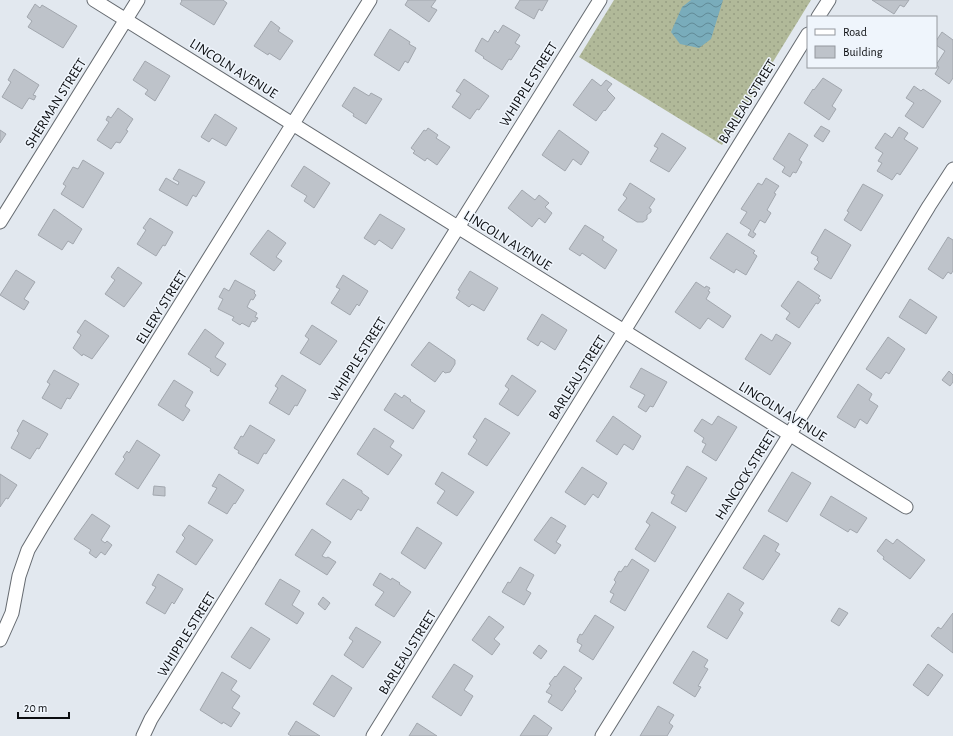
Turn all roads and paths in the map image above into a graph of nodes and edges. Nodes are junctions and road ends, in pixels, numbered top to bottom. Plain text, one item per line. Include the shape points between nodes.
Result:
1 (94, 0) edge
2 (138, 0) edge
3 (370, 0) edge
4 (600, 0) edge
5 (829, 0) edge
6 (819, 16) edge
7 (125, 20) junction
8 (807, 36) edge
9 (293, 124) junction
10 (953, 169) edge
11 (0, 222) edge
12 (458, 228) junction
13 (624, 332) junction
14 (790, 434) junction
15 (906, 507) dead end
16 (0, 640) edge
17 (142, 736) edge
18 (373, 736) edge
19 (602, 736) edge

1 - 7 street, LINCOLN AVENUE
2 - 7 street, SHERMAN STREET
3 - 9 street, ELLERY STREET
4 - 12 street, WHIPPLE STREET
5 - 6 street
7 - 9 street, LINCOLN AVENUE
7 - 11 street, SHERMAN STREET
8 - 13 street, BARLEAU STREET
9 - 12 street, LINCOLN AVENUE
9 - 16 street, ELLERY STREET via 28,550 19,576 12,613
10 - 14 street, HANCOCK STREET
12 - 13 street, LINCOLN AVENUE
12 - 17 street, WHIPPLE STREET
13 - 14 street, LINCOLN AVENUE
13 - 18 street, BARLEAU STREET
14 - 15 street, LINCOLN AVENUE
14 - 19 street, HANCOCK STREET

